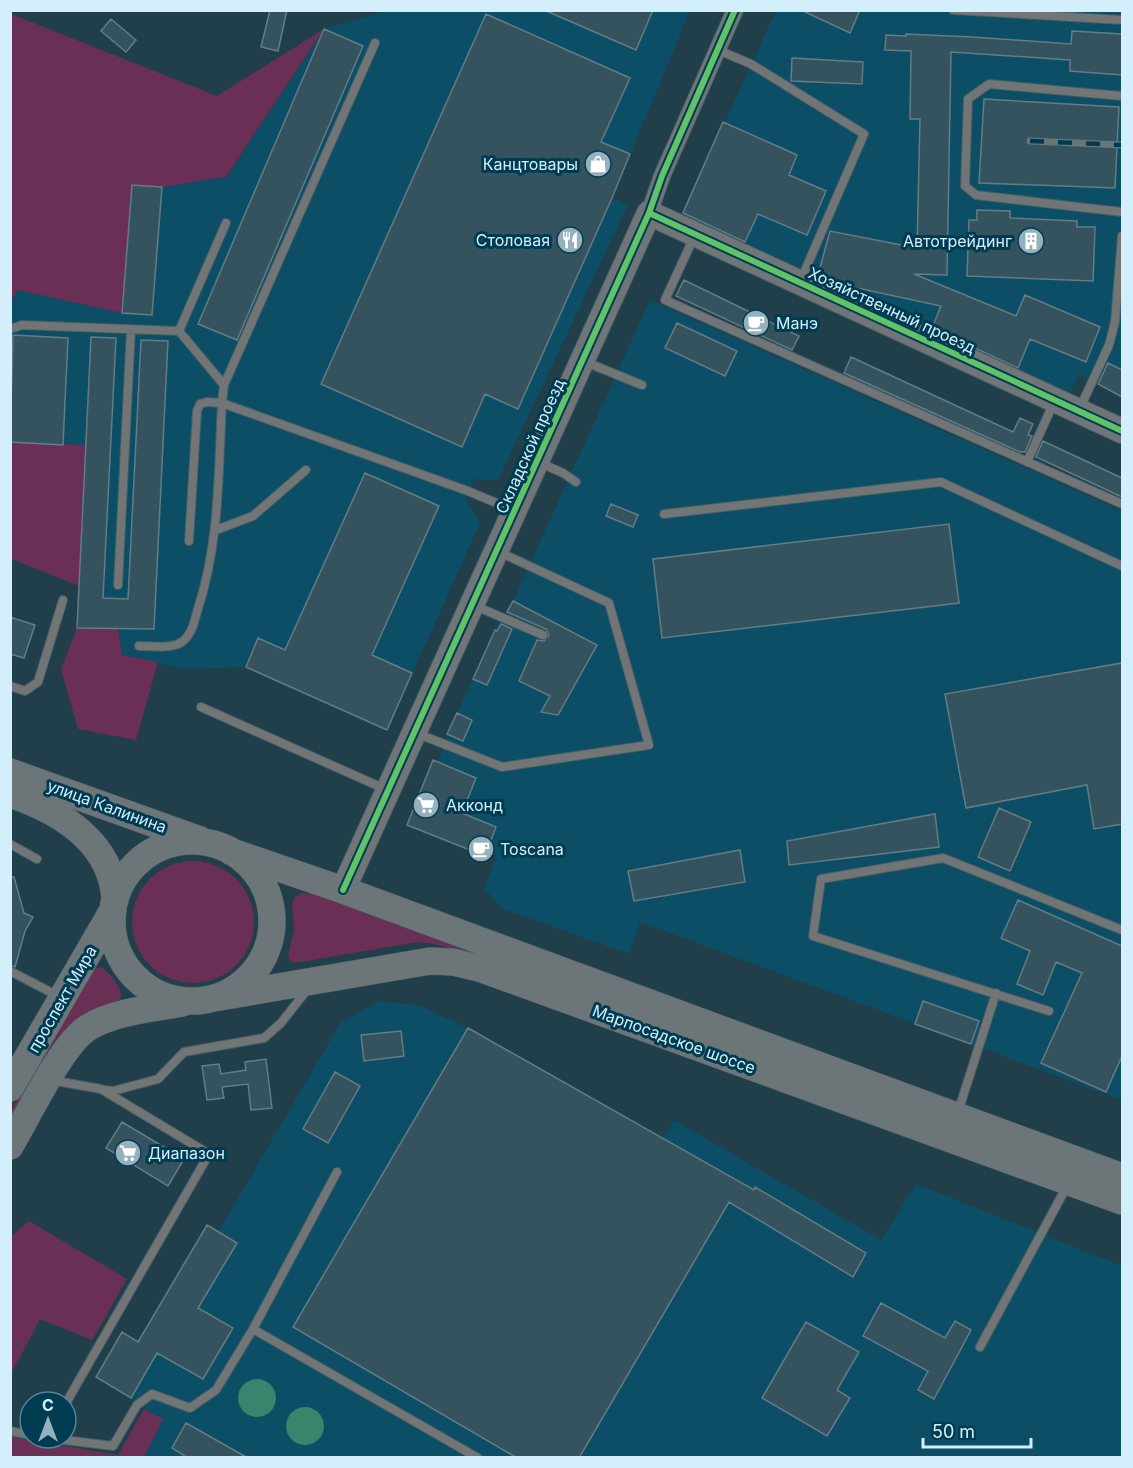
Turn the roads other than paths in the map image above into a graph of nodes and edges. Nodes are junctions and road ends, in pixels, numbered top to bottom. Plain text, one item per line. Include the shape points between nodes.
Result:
1 (735, 10) edge
2 (953, 10) edge
3 (1122, 20) edge
4 (375, 43) dead end
5 (718, 50) junction
6 (1122, 96) edge
7 (1122, 212) edge
8 (649, 213) junction
9 (226, 223) dead end
10 (695, 234) junction
11 (1122, 236) edge
12 (799, 282) junction
13 (10, 329) edge
14 (131, 329) junction
15 (179, 331) junction
16 (583, 361) junction
17 (224, 385) junction
18 (642, 385) dead end
19 (1054, 400) junction
20 (222, 403) junction
21 (1079, 411) junction
22 (1122, 430) edge
23 (537, 462) junction
24 (1027, 462) junction
25 (306, 470) dead end
26 (576, 482) dead end
27 (1122, 504) edge
28 (515, 511) junction
29 (664, 514) dead end
30 (216, 530) junction
31 (189, 541) dead end
32 (497, 551) junction
33 (1122, 566) edge
34 (118, 585) dead end
35 (63, 600) dead end
36 (472, 605) junction
37 (543, 635) dead end
38 (139, 646) dead end
39 (10, 686) edge
40 (201, 707) dead end
41 (415, 732) junction
42 (10, 772) edge
43 (388, 791) junction
44 (10, 794) edge
45 (204, 842) junction
46 (10, 844) edge
47 (232, 852) junction
48 (37, 859) dead end
49 (344, 890) junction
50 (114, 905) junction
51 (1122, 930) edge
52 (10, 971) edge
53 (315, 980) junction
54 (996, 993) junction
55 (62, 999) junction
56 (203, 1000) junction
57 (1049, 1011) dead end
58 (48, 1080) junction
59 (10, 1088) edge
60 (101, 1089) junction
61 (957, 1117) junction
62 (10, 1146) edge
63 (337, 1172) dead end
64 (1122, 1177) edge
65 (1069, 1183) junction
66 (1122, 1201) edge
67 (253, 1329) junction
68 (980, 1347) dead end
69 (73, 1390) edge
70 (78, 1442) edge
71 (478, 1458) edge

1 - 5 street, Складской проезд
2 - 3 lane
4 - 17 lane
5 - 8 street, Складской проезд
5 - 12 lane via 751,64 864,134
6 - 7 lane via 988,84 968,99 965,186 975,195
8 - 10 street, Хозяйственный проезд
8 - 16 street, Складской проезд
9 - 15 lane
10 - 12 street, Хозяйственный проезд
10 - 24 lane via 665,300
11 - 21 lane via 1110,345
12 - 19 street, Хозяйственный проезд
13 - 14 lane via 22,325
14 - 15 lane
14 - 34 lane
15 - 17 lane
16 - 18 lane
16 - 23 street, Складской проезд
17 - 20 lane
19 - 21 street, Хозяйственный проезд
19 - 24 lane
20 - 28 lane
20 - 30 lane
20 - 31 lane via 200,404 197,411
21 - 22 street, Хозяйственный проезд
23 - 26 lane
23 - 28 street, Складской проезд
24 - 27 lane
25 - 30 lane via 253,516
28 - 32 street, Складской проезд
29 - 33 lane via 941,482
30 - 38 lane via 207,580 190,634 181,643 170,646
32 - 36 street, Складской проезд
32 - 41 lane via 609,603 649,745 502,767
35 - 39 lane via 38,682 25,692
36 - 37 lane
36 - 41 street, Складской проезд
40 - 43 lane
41 - 43 street, Складской проезд
42 - 45 main road, улица Калинина
43 - 49 street, Складской проезд
44 - 50 main road, улица Калинина via 57,814 87,839 110,872
45 - 47 main road
45 - 50 main road via 176,844 150,853 132,868
46 - 48 lane
47 - 49 main road, Марпосадское шоссе
47 - 56 main road via 257,872 267,890 272,931 267,951 250,977 233,990
49 - 61 main road, Марпосадское шоссе
50 - 55 main road, проспект Мира
50 - 56 main road via 115,944 132,974 159,994
51 - 54 lane via 943,858 821,879 813,936
52 - 55 lane
53 - 56 main road, Марпосадское шоссе
53 - 60 lane via 264,1038 184,1052 158,1079 113,1091
53 - 65 main road, Марпосадское шоссе via 430,961 482,969
54 - 57 lane
54 - 61 lane
55 - 59 main road, проспект Мира
56 - 58 main road, проспект Мира via 111,1018 88,1028 73,1041
58 - 60 lane
58 - 62 main road, проспект Мира
60 - 69 lane via 209,1154
61 - 64 main road, Марпосадское шоссе
63 - 67 lane
65 - 66 main road, Марпосадское шоссе
65 - 68 lane
67 - 70 lane via 216,1390 190,1408 152,1394 137,1405 113,1446
67 - 71 lane

